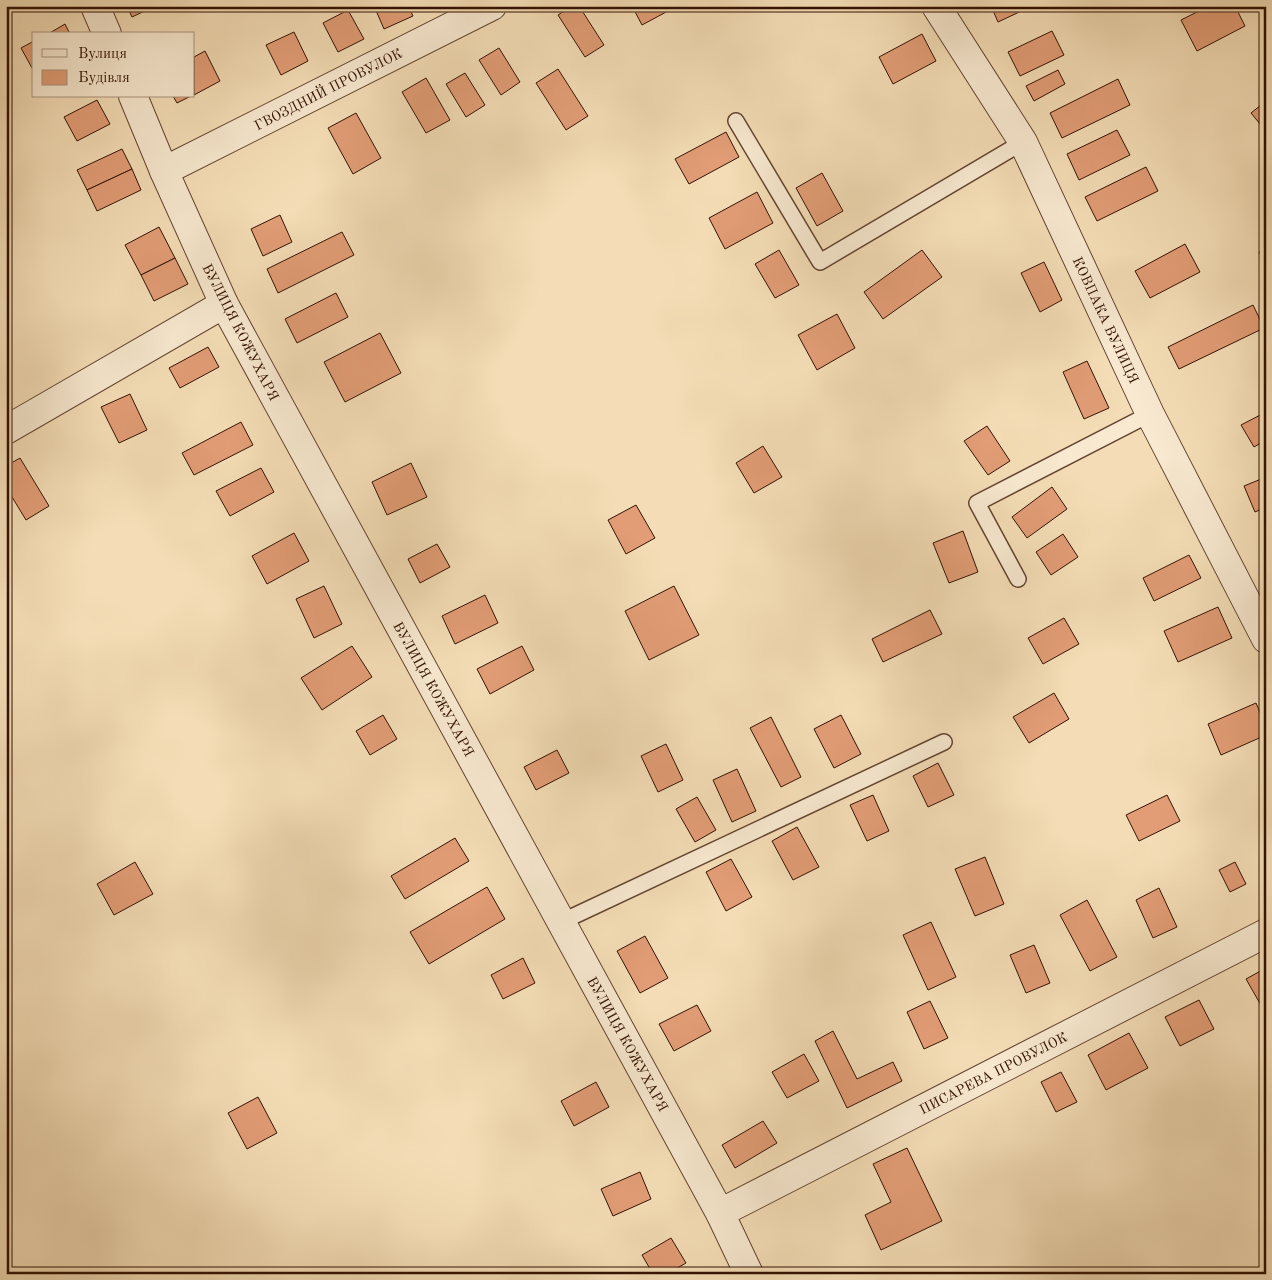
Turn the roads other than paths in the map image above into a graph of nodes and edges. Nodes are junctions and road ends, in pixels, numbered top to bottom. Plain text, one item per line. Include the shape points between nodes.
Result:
1 (95, 6) edge
2 (492, 6) edge
3 (936, 6) edge
4 (106, 32) edge
5 (134, 98) edge
6 (736, 120) dead end
7 (1023, 142) junction
8 (164, 171) junction
9 (224, 304) junction
10 (1150, 414) junction
11 (6, 430) edge
12 (1018, 579) dead end
13 (1266, 639) edge
14 (944, 742) dead end
15 (561, 922) junction
16 (1266, 933) edge
17 (720, 1213) junction
18 (749, 1274) edge

1 - 4 street
2 - 8 street, ГВОЗДНИЙ ПРОВУЛОК
3 - 7 street, КОВПАКА ВУЛИЦЯ
5 - 8 street, ВУЛИЦЯ КОЖУХАРЯ
6 - 7 lane via 820,262
7 - 10 street, КОВПАКА ВУЛИЦЯ
8 - 9 street, ВУЛИЦЯ КОЖУХАРЯ
9 - 11 street
9 - 15 street, ВУЛИЦЯ КОЖУХАРЯ
10 - 12 lane via 978,503
10 - 13 street, КОВПАКА ВУЛИЦЯ
14 - 15 lane
15 - 17 street, ВУЛИЦЯ КОЖУХАРЯ
16 - 17 street, ПИСАРЕВА ПРОВУЛОК
17 - 18 street, ВУЛИЦЯ КОЖУХАРЯ

